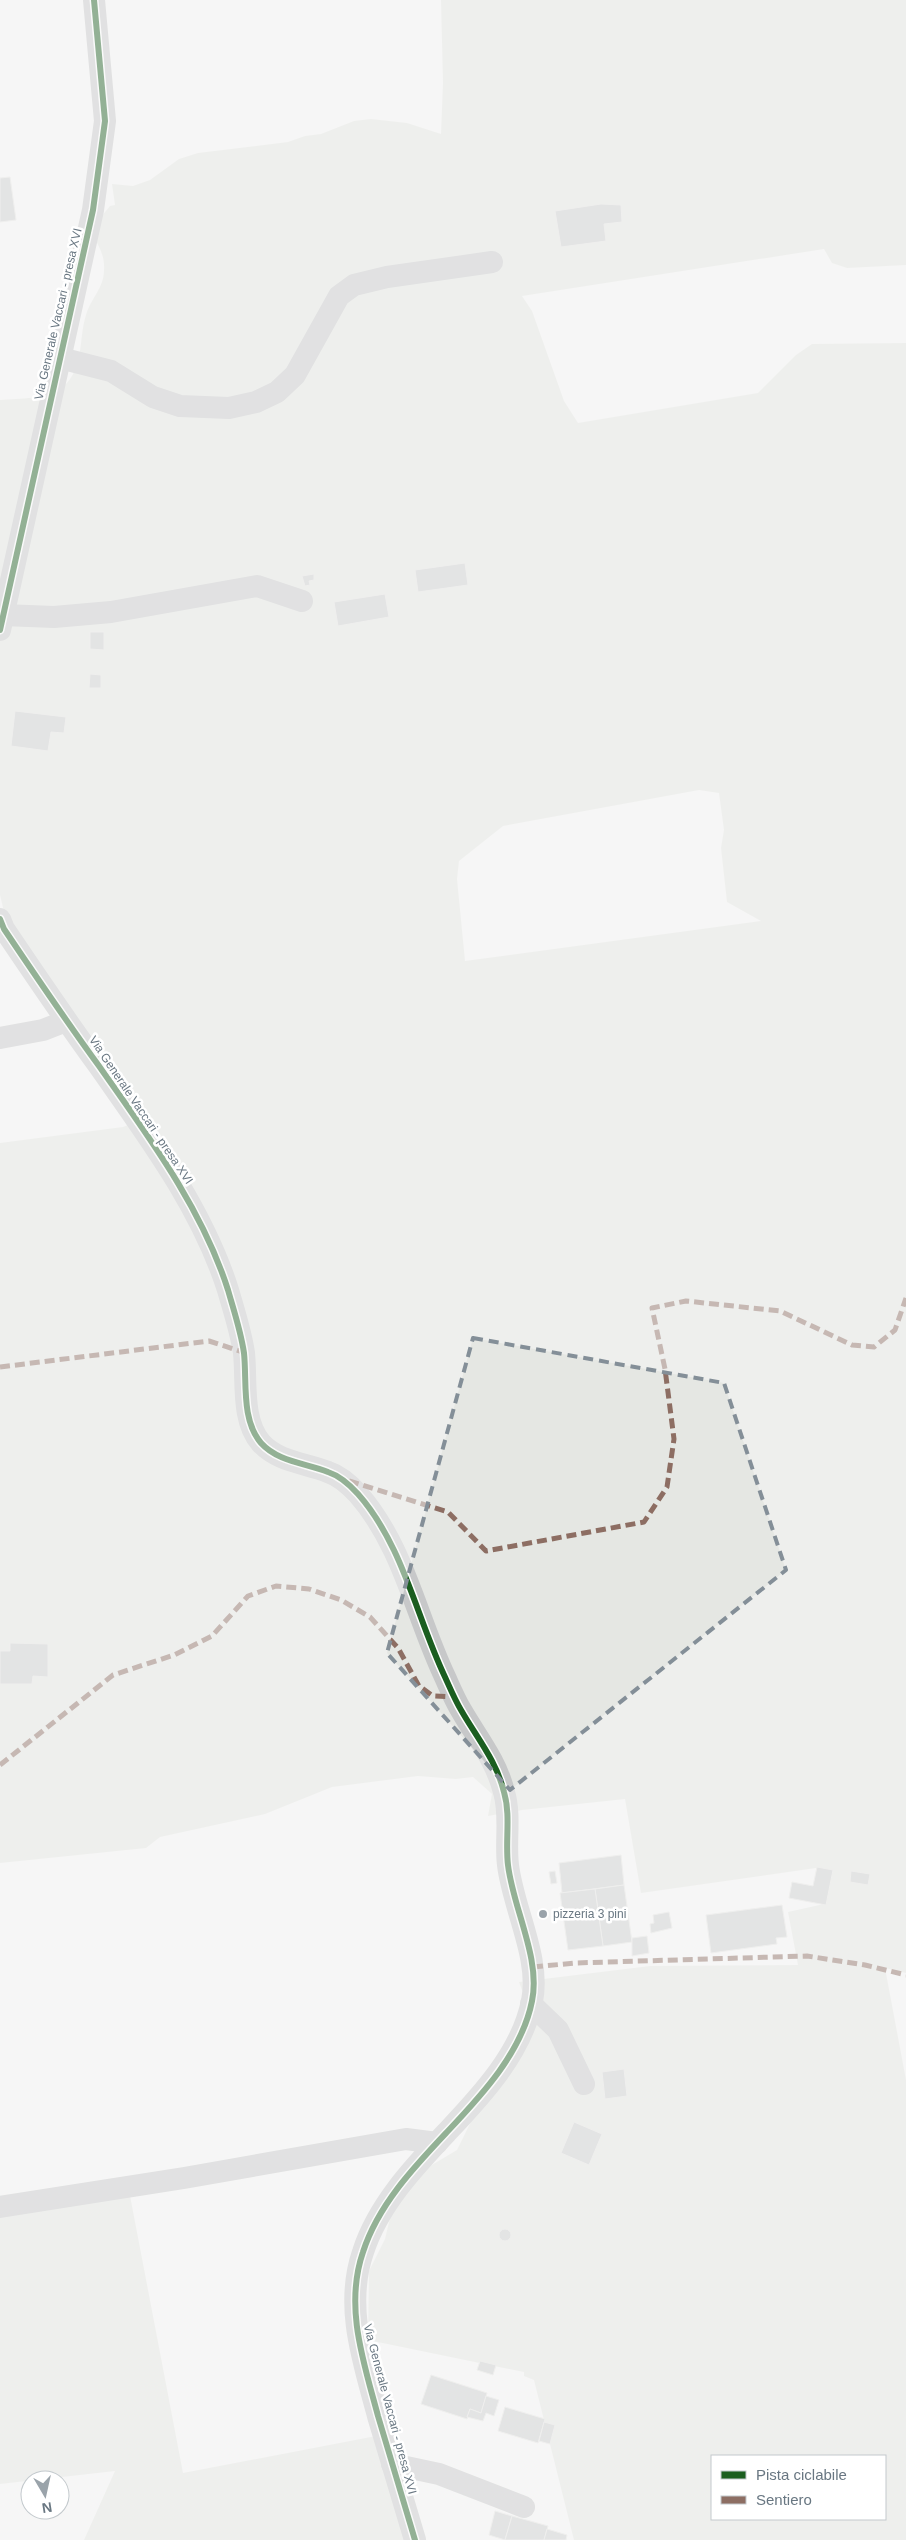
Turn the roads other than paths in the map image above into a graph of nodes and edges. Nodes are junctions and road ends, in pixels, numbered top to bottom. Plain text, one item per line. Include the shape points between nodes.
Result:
1 (94, 0) edge
2 (492, 262) dead end
3 (60, 358) junction
4 (302, 601) dead end
5 (2, 622) edge
6 (1, 926) edge
7 (66, 1021) junction
8 (0, 1038) edge
9 (531, 2004) junction
10 (584, 2084) dead end
11 (437, 2143) junction
12 (0, 2207) edge
13 (392, 2464) junction
14 (524, 2506) dead end
15 (415, 2540) edge

1 - 3 street, Via Generale Vaccari - presa XVI via 105,121 93,210
2 - 3 street via 354,285 339,296 295,375 278,392 256,402 229,408 180,406 153,397 111,371
3 - 5 street, Via Generale Vaccari - presa XVI
4 - 5 street via 257,586 111,612
6 - 7 street, Via Generale Vaccari - presa XVI
7 - 8 street via 44,1030
7 - 9 street, Via Generale Vaccari - presa XVI via 140,1124 191,1205 226,1285 238,1326 244,1352 249,1417 260,1442 277,1455 344,1480 360,1497 397,1556 441,1670 462,1713 491,1754 504,1792 509,1823 507,1860 512,1892 533,1967
9 - 10 street via 558,2030
9 - 11 street, Via Generale Vaccari - presa XVI via 508,2058 474,2104
11 - 12 street via 406,2139
11 - 13 street, Via Generale Vaccari - presa XVI via 411,2170 380,2214 362,2253 356,2289 355,2321 362,2357
13 - 14 street via 439,2474
13 - 15 street, Via Generale Vaccari - presa XVI

